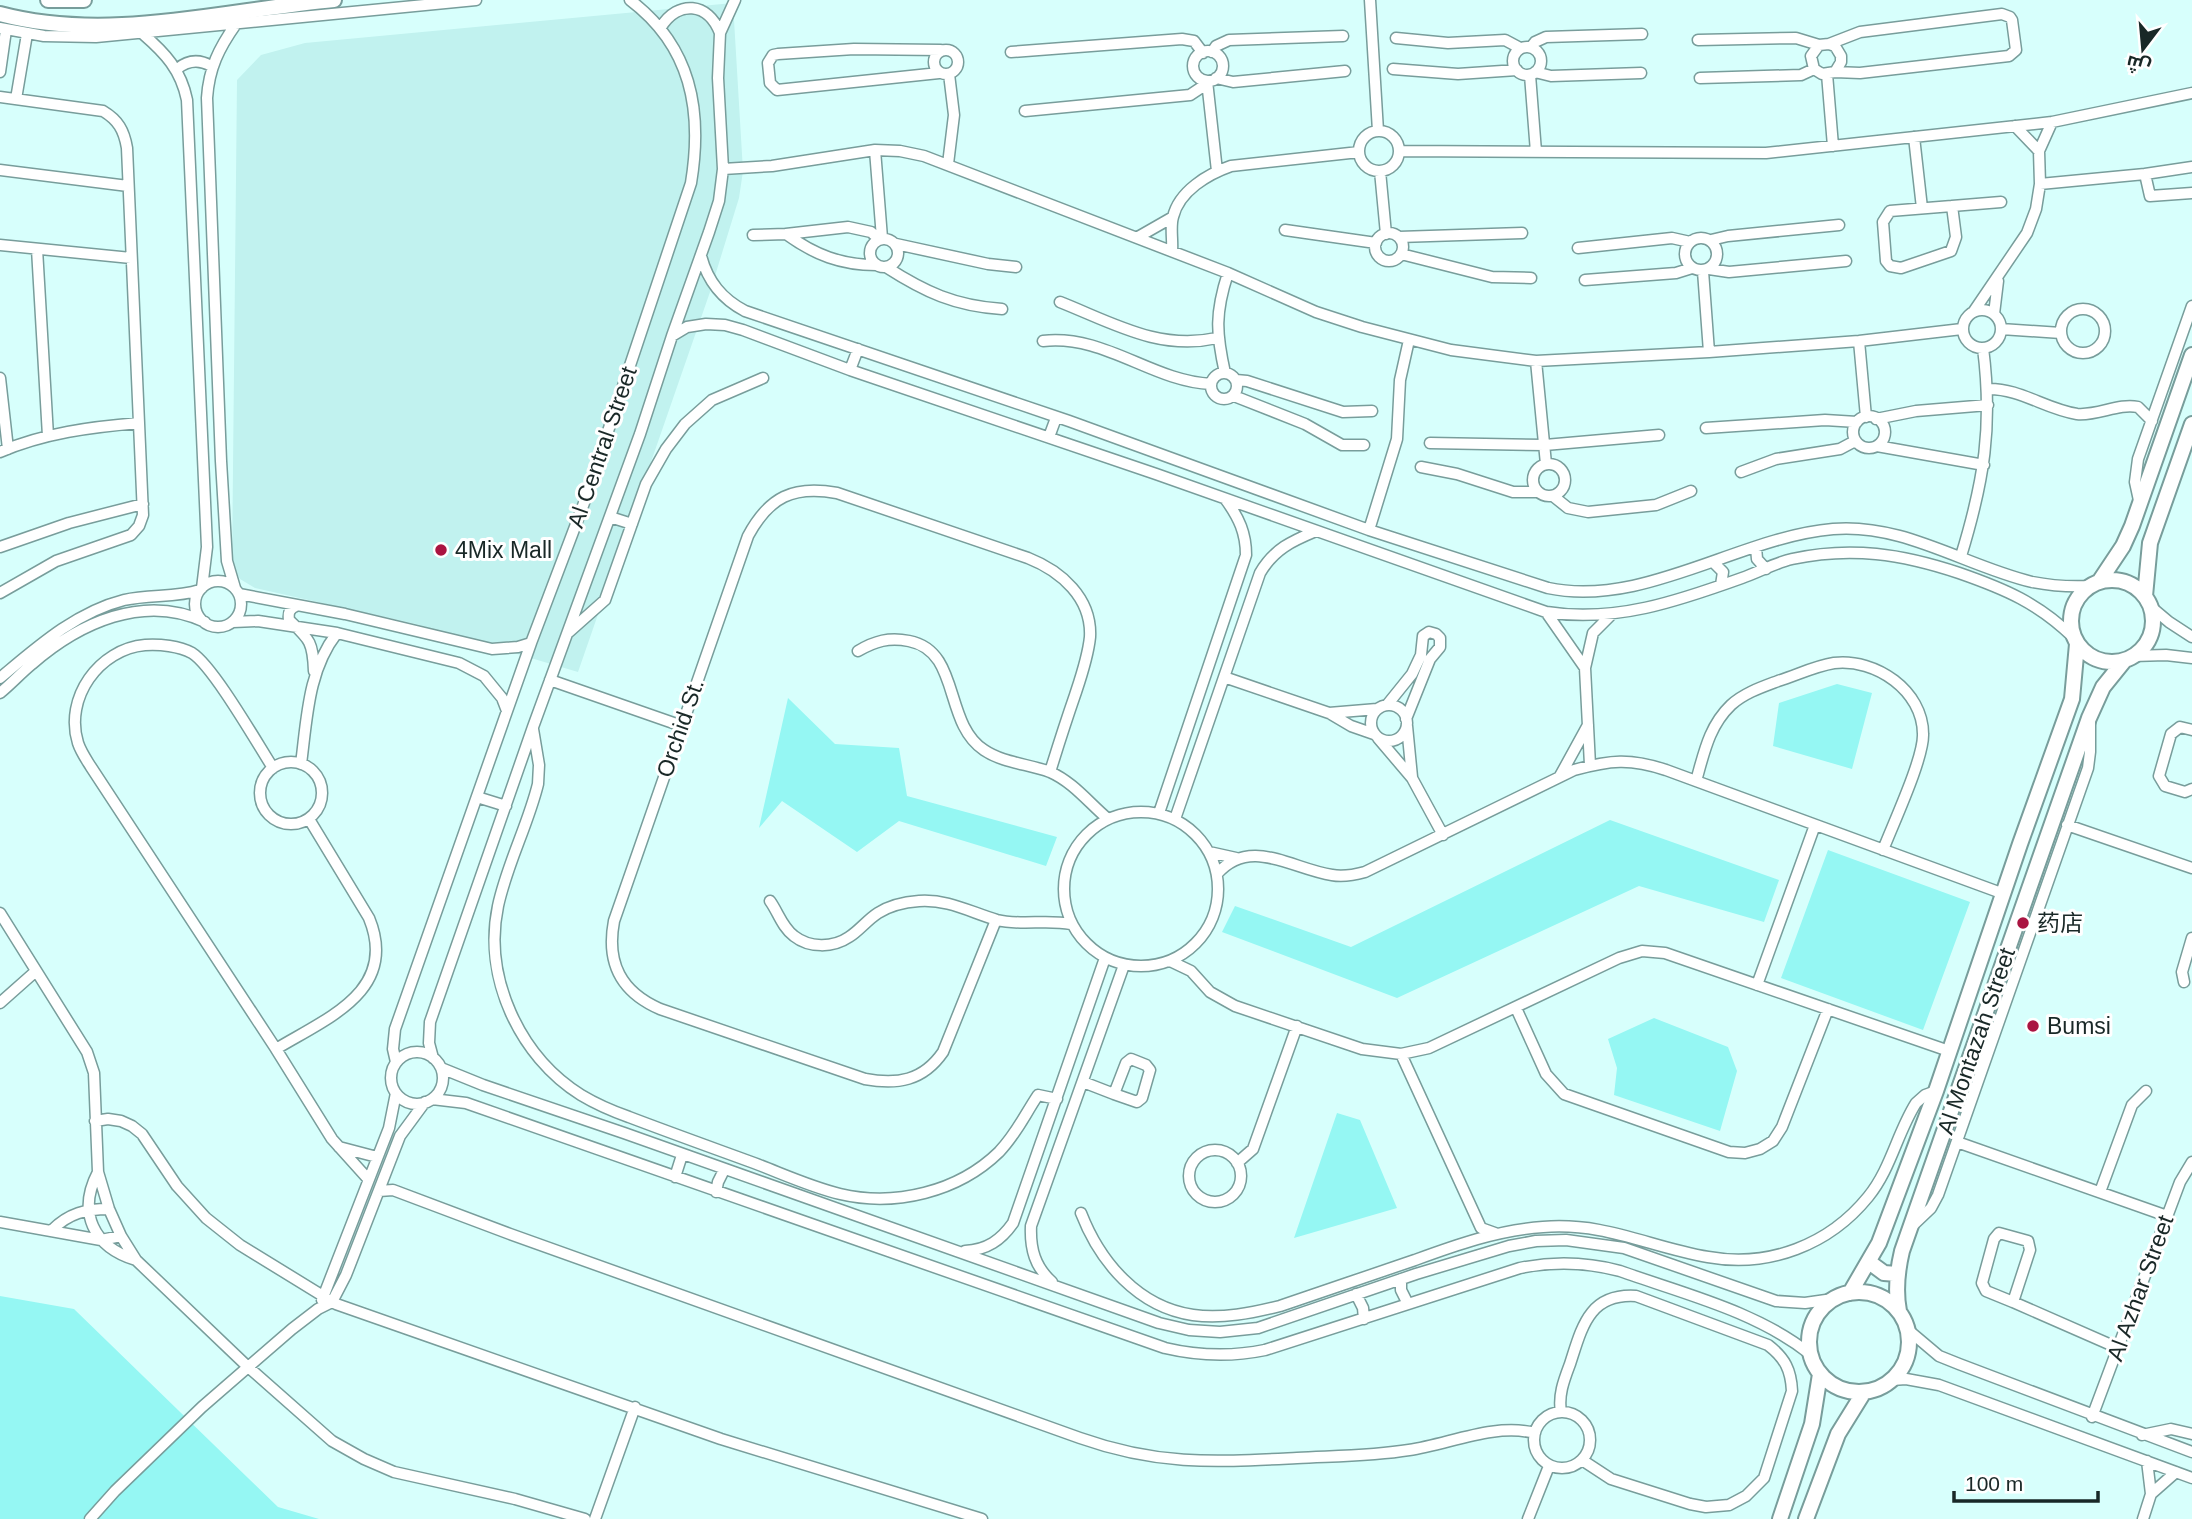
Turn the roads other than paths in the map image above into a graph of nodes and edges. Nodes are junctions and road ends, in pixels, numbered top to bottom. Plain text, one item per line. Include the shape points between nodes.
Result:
1 (48, 0) edge
2 (84, 0) edge
3 (334, 0) edge
4 (476, 0) edge
5 (630, 0) edge
6 (736, 0) edge
7 (1370, 0) edge
8 (298, 10) junction
9 (0, 14) edge
10 (236, 24) junction
11 (661, 27) junction
12 (3, 29) edge
13 (96, 32) junction
14 (720, 33) junction
15 (27, 34) junction
16 (143, 34) junction
17 (1642, 34) dead end
18 (1343, 36) dead end
19 (1396, 38) dead end
20 (1698, 40) dead end
21 (1824, 45) junction
22 (1526, 48) junction
23 (942, 50) junction
24 (1011, 52) dead end
25 (1208, 52) junction
26 (211, 66) junction
27 (177, 69) junction
28 (1393, 69) dead end
29 (1814, 69) junction
30 (1517, 70) junction
31 (1345, 71) dead end
32 (0, 72) edge
33 (944, 73) junction
34 (1533, 73) junction
35 (1641, 73) dead end
36 (1831, 73) junction
37 (1700, 78) dead end
38 (1210, 80) junction
39 (2192, 93) edge
40 (0, 97) edge
41 (16, 99) junction
42 (1025, 111) dead end
43 (2052, 122) junction
44 (2015, 126) junction
45 (1378, 131) junction
46 (1914, 137) junction
47 (1833, 146) junction
48 (875, 150) junction
49 (1399, 151) junction
50 (2039, 151) junction
51 (1359, 152) junction
52 (1536, 152) junction
53 (948, 164) junction
54 (2192, 167) edge
55 (723, 169) junction
56 (0, 170) edge
57 (1380, 170) junction
58 (1217, 171) junction
59 (2145, 174) junction
60 (2040, 184) junction
61 (128, 186) junction
62 (210, 192) junction
63 (191, 193) junction
64 (2192, 193) edge
65 (2001, 202) dead end
66 (1952, 206) junction
67 (1922, 208) junction
68 (1173, 217) junction
69 (1839, 225) dead end
70 (1285, 230) dead end
71 (1522, 233) dead end
72 (786, 234) junction
73 (1386, 234) junction
74 (753, 235) dead end
75 (1138, 237) junction
76 (1399, 237) junction
77 (881, 239) junction
78 (1710, 240) junction
79 (1689, 242) junction
80 (1376, 243) junction
81 (896, 244) junction
82 (0, 245) edge
83 (1578, 248) dead end
84 (37, 249) junction
85 (1172, 251) junction
86 (1401, 254) junction
87 (701, 256) junction
88 (131, 258) junction
89 (1846, 261) dead end
90 (881, 266) junction
91 (1016, 267) dead end
92 (1701, 269) junction
93 (1228, 272) junction
94 (1998, 277) junction
95 (1531, 278) dead end
96 (1585, 280) dead end
97 (1060, 302) dead end
98 (2192, 306) edge
99 (1002, 309) dead end
100 (1974, 311) junction
101 (1994, 314) junction
102 (2001, 329) junction
103 (1962, 330) junction
104 (2061, 333) junction
105 (671, 337) junction
106 (1217, 338) junction
107 (1043, 341) dead end
108 (1409, 341) junction
109 (1859, 341) junction
110 (1983, 348) junction
111 (858, 349) junction
112 (1709, 352) junction
113 (2176, 354) junction
114 (2191, 357) edge
115 (1536, 362) junction
116 (850, 370) junction
117 (1225, 373) junction
118 (0, 378) edge
119 (763, 378) dead end
120 (1236, 380) junction
121 (1211, 384) junction
122 (1987, 389) junction
123 (1234, 396) junction
124 (1988, 405) junction
125 (1372, 411) dead end
126 (1056, 418) junction
127 (1866, 419) junction
128 (2151, 421) junction
129 (139, 423) junction
130 (2192, 424) edge
131 (1706, 428) dead end
132 (1659, 435) dead end
133 (48, 436) junction
134 (1049, 438) junction
135 (1856, 441) junction
136 (1430, 443) dead end
137 (1364, 445) dead end
138 (1545, 445) junction
139 (1877, 446) junction
140 (4, 450) edge
141 (221, 461) junction
142 (203, 462) junction
143 (1546, 464) junction
144 (1984, 465) junction
145 (1420, 467) dead end
146 (1741, 472) dead end
147 (1691, 491) dead end
148 (1538, 492) junction
149 (1553, 496) junction
150 (1226, 499) junction
151 (143, 504) junction
152 (2140, 506) junction
153 (610, 517) junction
154 (632, 524) junction
155 (1368, 530) junction
156 (1317, 531) junction
157 (0, 547) edge
158 (1756, 547) junction
159 (1961, 556) junction
160 (1714, 563) junction
161 (1766, 569) junction
162 (2095, 584) junction
163 (1721, 585) junction
164 (201, 589) junction
165 (237, 591) junction
166 (0, 593) edge
167 (2147, 601) junction
168 (296, 606) junction
169 (1546, 612) junction
170 (1610, 615) junction
171 (205, 622) junction
172 (233, 622) junction
173 (299, 628) junction
174 (568, 632) junction
175 (337, 633) junction
176 (2192, 637) edge
177 (2075, 640) junction
178 (465, 643) junction
179 (531, 643) junction
180 (858, 651) dead end
181 (2192, 658) edge
182 (2129, 659) junction
183 (459, 663) junction
184 (1585, 668) junction
185 (314, 675) junction
186 (1224, 677) junction
187 (0, 678) edge
188 (550, 680) junction
189 (0, 693) edge
190 (1382, 707) junction
191 (508, 711) junction
192 (1329, 713) junction
193 (2089, 718) junction
194 (1406, 722) junction
195 (1588, 724) junction
196 (682, 726) junction
197 (533, 727) junction
198 (2192, 730) edge
199 (1376, 736) junction
200 (301, 764) junction
201 (1590, 765) junction
202 (273, 768) junction
203 (1049, 772) junction
204 (1412, 778) junction
205 (1559, 778) junction
206 (1696, 781) junction
207 (2192, 789) edge
208 (477, 797) junction
209 (1087, 802) junction
210 (506, 806) junction
211 (1158, 813) junction
212 (309, 819) junction
213 (1108, 819) junction
214 (1175, 819) junction
215 (1815, 825) junction
216 (2067, 825) junction
217 (1096, 826) junction
218 (1443, 835) junction
219 (2020, 844) junction
220 (1883, 849) junction
221 (2042, 851) junction
222 (1209, 852) junction
223 (1236, 858) junction
224 (2192, 868) edge
225 (1217, 874) junction
226 (2004, 894) junction
227 (770, 901) dead end
228 (1065, 908) junction
229 (0, 913) edge
230 (996, 920) junction
231 (1048, 921) junction
232 (1071, 924) junction
233 (2192, 938) edge
234 (1191, 949) junction
235 (1105, 958) junction
236 (1170, 961) junction
237 (1124, 965) junction
238 (36, 971) junction
239 (1191, 971) junction
240 (2184, 982) dead end
241 (1757, 985) junction
242 (0, 1003) edge
243 (1516, 1008) junction
244 (1828, 1009) junction
245 (1297, 1026) junction
246 (276, 1049) junction
247 (1949, 1051) junction
248 (1401, 1054) junction
249 (433, 1058) junction
250 (396, 1062) junction
251 (440, 1068) junction
252 (1083, 1082) junction
253 (1936, 1091) junction
254 (2146, 1091) dead end
255 (396, 1093) junction
256 (1114, 1094) junction
257 (1956, 1098) junction
258 (1057, 1099) junction
259 (428, 1101) junction
260 (394, 1108) junction
261 (413, 1117) junction
262 (629, 1117) junction
263 (96, 1121) junction
264 (624, 1133) junction
265 (1957, 1142) junction
266 (338, 1147) junction
267 (682, 1155) junction
268 (377, 1157) junction
269 (2192, 1162) edge
270 (1237, 1163) junction
271 (724, 1170) junction
272 (97, 1172) junction
273 (675, 1177) junction
274 (384, 1178) junction
275 (368, 1179) junction
276 (393, 1190) junction
277 (379, 1191) junction
278 (716, 1192) junction
279 (2100, 1192) junction
280 (88, 1209) junction
281 (109, 1209) junction
282 (1081, 1213) dead end
283 (355, 1214) junction
284 (2167, 1216) junction
285 (369, 1219) junction
286 (0, 1222) edge
287 (1910, 1227) junction
288 (1480, 1228) junction
289 (52, 1230) junction
290 (1500, 1234) junction
291 (121, 1236) junction
292 (101, 1240) junction
293 (1472, 1240) junction
294 (1656, 1244) junction
295 (1509, 1246) junction
296 (959, 1251) junction
297 (1651, 1257) junction
298 (1470, 1259) junction
299 (136, 1260) junction
300 (1869, 1262) junction
301 (334, 1269) junction
302 (1897, 1273) junction
303 (346, 1275) junction
304 (1401, 1279) junction
305 (1055, 1285) junction
306 (1850, 1293) junction
307 (1356, 1294) junction
308 (327, 1299) junction
309 (1833, 1299) junction
310 (2013, 1302) junction
311 (1408, 1304) junction
312 (1899, 1311) junction
313 (1220, 1316) junction
314 (1364, 1319) junction
315 (1907, 1329) junction
316 (1220, 1332) junction
317 (2118, 1348) junction
318 (1810, 1354) junction
319 (247, 1366) junction
320 (1820, 1374) junction
321 (1892, 1380) junction
322 (1864, 1392) junction
323 (635, 1407) junction
324 (1561, 1412) junction
325 (2092, 1416) junction
326 (1535, 1433) junction
327 (2192, 1434) edge
328 (2141, 1435) junction
329 (2192, 1452) edge
330 (1582, 1460) junction
331 (2147, 1461) junction
332 (1549, 1466) junction
333 (2176, 1472) junction
334 (2192, 1478) edge
335 (2151, 1494) junction
336 (90, 1519) edge
337 (585, 1519) edge
338 (595, 1519) edge
339 (982, 1519) edge
340 (1528, 1519) edge
341 (1780, 1519) edge
342 (1806, 1519) edge
343 (2143, 1519) edge

1 - 2 street
3 - 8 street
4 - 8 street
5 - 11 street, Al Central Street
6 - 14 street, Al Central Street
7 - 45 street
8 - 10 street
8 - 13 street via 177,19
9 - 13 street
10 - 16 street
10 - 26 street
11 - 14 street via 675,9 698,7 708,12
11 - 179 street, Al Central Street via 683,62 689,82 696,142 691,183 584,503
12 - 15 street
12 - 32 street
13 - 15 street via 62,38
13 - 16 street
14 - 55 street, Al Central Street
15 - 41 street
16 - 27 street
17 - 22 street via 1546,37
18 - 25 street via 1229,40
19 - 22 street via 1448,43 1505,40
20 - 21 street via 1796,38
21 - 29 street via 1811,56
21 - 36 street via 1839,50 1841,56 1839,67
21 - 36 street via 1852,34 1886,29 2002,14 2012,20 2016,50 2009,56
22 - 30 street via 1514,56
22 - 34 street via 1541,58
23 - 33 street via 934,67
23 - 33 street via 952,51 958,60 957,67
23 - 33 street via 778,54 768,63 770,83 777,90
24 - 25 street via 1182,39 1194,41
25 - 38 street via 1222,64 1220,75
25 - 38 street via 1196,58 1193,67 1197,76
26 - 27 street via 190,61
26 - 62 street via 207,98
27 - 63 street via 187,100
28 - 30 street via 1458,74
29 - 36 street
29 - 37 street via 1801,75
30 - 34 street
31 - 38 street via 1227,83
33 - 53 street via 954,116
34 - 35 street
34 - 52 street
36 - 47 street
38 - 42 street via 1190,95
38 - 58 street
39 - 43 street
40 - 41 street
41 - 61 street via 103,111 114,118 126,140
43 - 44 street
43 - 50 street
44 - 46 street
44 - 50 street
45 - 49 street via 1393,136
45 - 51 street via 1362,140
46 - 47 street
46 - 67 street
47 - 52 street via 1732,155
48 - 53 street via 900,151
48 - 55 street
48 - 77 street
49 - 52 street
49 - 57 street via 1393,165
50 - 60 street
51 - 57 street via 1362,162
51 - 58 street
53 - 75 street
54 - 59 street
55 - 87 street, Al Central Street via 719,201
56 - 61 street
57 - 73 street
58 - 68 street via 1196,185
59 - 60 street
59 - 64 street via 2150,196
60 - 94 street via 2027,233
61 - 88 street
62 - 63 street
62 - 141 street
63 - 142 street
65 - 66 street
66 - 67 street
66 - 67 street via 1956,243 1951,251 1901,268 1890,266 1885,216 1890,211
68 - 75 street
68 - 85 street
69 - 78 street
70 - 80 street
71 - 76 street
72 - 74 street
72 - 77 street via 848,227
72 - 90 street via 820,256
73 - 76 street
73 - 80 street
75 - 85 street
76 - 86 street
77 - 81 street
77 - 90 street via 870,253
78 - 79 street
78 - 92 street via 1717,261
79 - 83 street via 1672,237
79 - 92 street via 1688,264
80 - 86 street via 1381,258 1392,261
81 - 90 street via 894,264
81 - 91 street
82 - 84 street
84 - 88 street
84 - 133 street
85 - 93 street
86 - 95 street via 1492,277
87 - 105 street, Al Central Street
87 - 111 street via 711,282 732,304
88 - 129 street
89 - 92 street via 1729,272
90 - 99 street via 940,298
92 - 96 street
92 - 112 street
93 - 106 street
93 - 108 street via 1316,312
94 - 100 street
94 - 101 street
97 - 106 street via 1152,338 1185,343
98 - 113 street
100 - 101 street
100 - 103 street
101 - 102 street
102 - 104 street
102 - 110 street via 1996,341
103 - 109 street
103 - 110 street via 1969,343
104 - 104 street via 2070,348 2087,353 2102,343 2105,334 2100,317 2084,309 2067,316
105 - 116 street via 687,327 725,325
105 - 153 street, Al Central Street
106 - 117 street
107 - 121 street via 1078,341 1174,378
108 - 115 street
108 - 155 street via 1400,380 1397,439
109 - 112 street
109 - 127 street
110 - 122 street
111 - 116 street
111 - 126 street
112 - 115 street
113 - 114 street
113 - 128 street
114 - 152 street
115 - 138 street
116 - 134 street
117 - 120 street
117 - 121 street
118 - 140 street
119 - 154 street via 712,400 685,424 646,484
120 - 123 street
120 - 125 street via 1343,412
121 - 123 street via 1218,398
122 - 124 street
122 - 128 street via 2014,391 2079,414 2138,407
123 - 137 street via 1305,424 1342,445
124 - 127 street
124 - 144 street
126 - 134 street
126 - 155 street
127 - 131 street
127 - 135 street via 1853,431
127 - 139 street via 1884,432
128 - 152 street via 2135,470
129 - 133 street
129 - 151 street
130 - 167 street via 2150,543
132 - 138 street
133 - 140 street
134 - 150 street
135 - 139 street via 1868,448
135 - 146 street via 1840,449 1776,459
136 - 138 street
138 - 143 street
139 - 144 street
141 - 142 street
141 - 165 street via 227,561
142 - 164 street via 207,547
143 - 148 street via 1533,478
143 - 149 street via 1559,467 1566,477 1563,489
144 - 159 street
145 - 148 street via 1513,492
147 - 149 street via 1656,505 1588,512 1568,508
148 - 149 street
150 - 156 street
150 - 211 street via 1242,526 1246,555
151 - 157 street
151 - 166 street via 139,526 131,535 56,561
152 - 162 street via 2123,546
153 - 154 street
153 - 174 street, Al Central Street
154 - 174 street via 605,600
155 - 160 street via 1562,591 1608,591
156 - 169 street
156 - 186 street via 1288,542 1267,561
158 - 159 street via 1808,533 1861,530 1914,540
158 - 160 street
158 - 161 street via 1757,559
159 - 162 street via 2051,586
160 - 163 street via 1723,572
161 - 163 street
161 - 177 street via 1789,560 1847,552 1876,552 1936,565 2014,593 2056,620
162 - 167 street via 2128,584
162 - 177 street via 2075,603 2070,626
163 - 170 street
164 - 165 street via 214,581 229,583
164 - 171 street via 195,603
164 - 187 street via 171,597 125,600 91,612
165 - 168 street
165 - 172 street via 242,604
167 - 176 street
167 - 182 street via 2151,631 2145,646
168 - 173 street via 291,608 289,620
168 - 178 street
169 - 170 street
169 - 184 street
170 - 184 street via 1593,633
171 - 172 street via 214,626
171 - 189 street via 158,610 98,622 60,642
172 - 173 street
173 - 175 street
173 - 185 street via 311,645
174 - 188 street, Al Central Street
175 - 183 street
175 - 185 street
177 - 182 street via 2098,660
177 - 219 street, Al Montazah Street via 2072,699
178 - 179 street via 505,649
178 - 183 street via 467,654
179 - 191 street, Al Central Street
180 - 203 street via 875,641 894,638 930,651 943,666 957,715 973,741 999,757
181 - 182 street
182 - 193 street, Al Montazah Street via 2103,687
183 - 191 street via 489,681
184 - 195 street
185 - 200 street
186 - 192 street
186 - 214 street
188 - 196 street
188 - 197 street, Al Central Street
190 - 192 street
190 - 194 street via 1399,708
190 - 194 street via 1425,657
190 - 199 street via 1370,724
191 - 208 street, Al Central Street
192 - 199 street
193 - 216 street via 2088,768
193 - 221 street, Al Montazah Street
194 - 199 street via 1396,740
194 - 204 street
195 - 201 street
195 - 205 street
196 - 203 street, Orchid St. via 755,522 764,509 789,495 822,490 1028,558 1070,584 1089,618 1090,638
196 - 230 street, Orchid St. via 611,936 616,967 633,993 646,1003 855,1076 879,1082 905,1081 929,1069 943,1052
197 - 210 street, Al Central Street
197 - 262 street via 538,784 494,931 501,985 522,1035 557,1077 602,1107
198 - 207 street via 2180,727 2171,734 2159,776 2165,786 2185,792
199 - 204 street
200 - 202 street via 286,762
200 - 212 street via 315,774 322,790 317,811
201 - 205 street
201 - 206 street via 1629,760
202 - 212 street via 261,783 265,811 281,823
202 - 246 street via 208,669 193,654 175,647 146,645 117,653 100,664 79,698 76,730 83,754
203 - 209 street via 1064,779
204 - 218 street
205 - 218 street
206 - 215 street
206 - 220 street via 1709,735 1719,718 1747,693 1820,666 1836,663 1872,669 1889,677 1915,701 1924,737
208 - 210 street
208 - 250 street, Al Central Street via 395,1029
209 - 213 street
209 - 217 street
210 - 249 street, Al Central Street via 430,1022
211 - 213 street via 1124,813
211 - 214 street
212 - 246 street via 369,918 377,958 359,995
213 - 217 street
214 - 222 street
215 - 220 street
215 - 241 street
216 - 224 street
216 - 265 street
217 - 228 street via 1079,842 1068,863
218 - 223 street via 1349,876 1254,855
219 - 221 street
219 - 226 street, Al Montazah Street
220 - 226 street
221 - 257 street, Al Montazah Street
222 - 223 street
222 - 225 street
223 - 225 street
225 - 234 street via 1214,916
226 - 247 street, Al Montazah Street
227 - 230 street via 794,937 812,945 831,945 848,938 878,913 917,901 958,905
228 - 231 street
228 - 232 street
229 - 238 street
230 - 231 street
231 - 232 street
232 - 235 street
233 - 240 street via 2182,972
234 - 236 street
234 - 239 street
235 - 237 street
235 - 258 street
236 - 237 street
236 - 239 street
237 - 252 street
238 - 242 street
238 - 263 street via 87,1052 94,1073
239 - 245 street via 1222,1000
241 - 243 street via 1665,953 1642,951
241 - 244 street
243 - 244 street via 1546,1074 1564,1094 1714,1147 1745,1153 1773,1141 1782,1127
243 - 248 street via 1429,1048
244 - 247 street
245 - 248 street via 1362,1049
245 - 270 street via 1253,1149
246 - 266 street
247 - 253 street, Al Montazah Street
248 - 288 street
249 - 250 street via 418,1052
249 - 251 street
250 - 255 street via 391,1075
251 - 259 street via 442,1081
251 - 264 street
252 - 256 street
252 - 305 street via 1031,1227 1038,1265
253 - 257 street
253 - 294 street via 1916,1103 1870,1195 1819,1240 1753,1260 1706,1257
253 - 300 street, Al Montazah Street
254 - 279 street via 2132,1105
255 - 259 street via 409,1102
255 - 260 street
256 - 256 street via 1140,1100 1149,1067 1127,1061
257 - 287 street, Al Montazah Street
258 - 262 street via 1038,1095 1008,1142 968,1176 934,1191 888,1198 821,1189
258 - 296 street via 1013,1223 990,1245
259 - 261 street
259 - 273 street via 466,1103
260 - 261 street via 404,1107
260 - 268 street
261 - 274 street via 400,1136
262 - 264 street
263 - 272 street
263 - 308 street via 108,1119 132,1126 206,1218 240,1245
264 - 267 street
265 - 279 street
265 - 287 street via 1931,1208
266 - 268 street
266 - 275 street
267 - 271 street
267 - 273 street
268 - 275 street
269 - 284 street, Al Azhar Street
270 - 270 street via 1220,1151 1202,1154 1189,1174 1194,1192 1209,1202 1228,1199 1239,1185
271 - 278 street
271 - 296 street
272 - 280 street
272 - 281 street
273 - 278 street
274 - 276 street
274 - 277 street
275 - 283 street
276 - 277 street
276 - 326 street via 1091,1442 1140,1455 1211,1462 1359,1455 1498,1431
277 - 285 street
278 - 314 street via 1185,1353 1245,1354
279 - 284 street
280 - 281 street
280 - 289 street
280 - 292 street
281 - 291 street
282 - 313 street via 1101,1254 1132,1287 1171,1309
283 - 285 street
283 - 301 street
284 - 317 street, Al Azhar Street
285 - 303 street
286 - 289 street
287 - 302 street, Al Montazah Street
288 - 290 street
288 - 293 street
289 - 292 street
290 - 293 street
290 - 294 street via 1571,1226 1608,1230
290 - 295 street
291 - 292 street
291 - 299 street
292 - 299 street
293 - 298 street
293 - 313 street via 1280,1306
294 - 297 street
295 - 297 street via 1566,1240 1614,1246
295 - 298 street
296 - 305 street
297 - 309 street via 1776,1301
298 - 304 street
299 - 319 street
300 - 302 street via 1884,1273
300 - 306 street, Al Montazah Street
301 - 303 street
301 - 308 street
302 - 312 street, Al Montazah Street
303 - 308 street
304 - 307 street
304 - 311 street
305 - 316 street via 1159,1323
306 - 309 street
306 - 312 street via 1868,1293
307 - 314 street
307 - 316 street via 1277,1323
308 - 319 street
308 - 323 street
309 - 318 street via 1810,1329
310 - 310 street via 2031,1247 2028,1241 1999,1233 1982,1283 1986,1291
310 - 317 street
311 - 314 street
311 - 318 street via 1520,1268 1580,1263 1620,1271 1752,1319
312 - 315 street
313 - 316 street
315 - 321 street via 1905,1362
315 - 325 street via 1944,1358
317 - 325 street, Al Azhar Street
318 - 320 street
319 - 336 street
319 - 337 street via 332,1441 364,1459 394,1472
320 - 322 street via 1840,1389
320 - 341 street via 1812,1423
321 - 322 street
321 - 331 street via 1939,1385
322 - 342 street via 1833,1445
323 - 338 street
323 - 339 street via 733,1443
324 - 326 street via 1542,1421
324 - 330 street via 1576,1416 1587,1428 1590,1445
324 - 330 street via 1561,1389 1583,1324 1597,1307 1618,1297 1636,1296 1769,1345 1787,1364 1792,1391 1764,1478 1739,1501 1719,1507 1690,1504 1611,1479
325 - 328 street
326 - 332 street via 1535,1448
327 - 328 street via 2171,1429
328 - 329 street
330 - 332 street via 1566,1468
331 - 333 street
331 - 335 street
332 - 340 street
333 - 334 street
333 - 335 street
335 - 343 street

